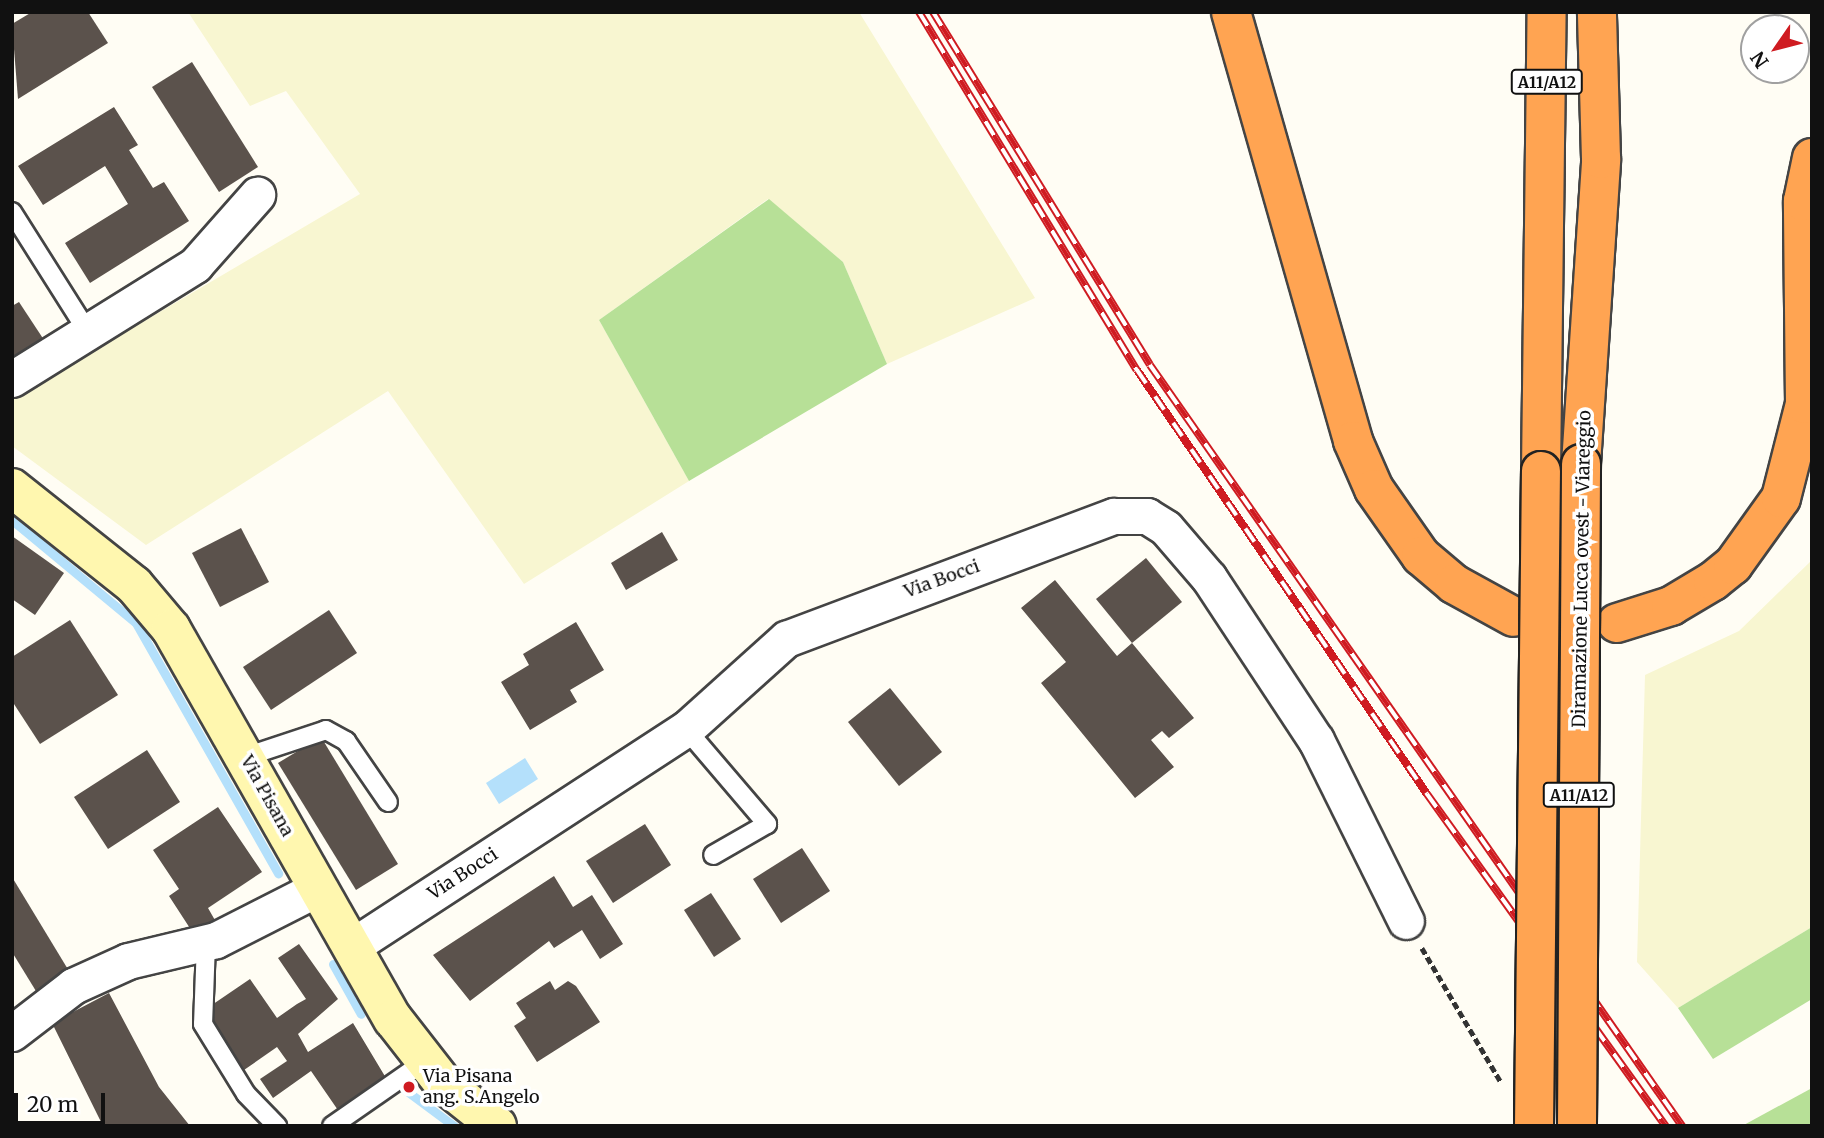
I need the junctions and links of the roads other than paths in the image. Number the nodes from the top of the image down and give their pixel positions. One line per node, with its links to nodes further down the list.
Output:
1 (1230, 12): 12 (highway)
2 (1533, 12): 5 (highway)
3 (1547, 12): 5 (highway, A11/A12)
4 (1597, 12): 28 (highway, Diramazione Lucca ovest - Viareggio / A11/A12, bridge)
5 (1548, 152): 27 (highway, A11/A12, bridge)
6 (1812, 158): 13 (highway)
7 (257, 195): 9 (street)
8 (12, 212): 9 (lane)
9 (89, 334): 10 (street)
10 (12, 379)
11 (12, 488): 15 (main road, Via Pisana)
12 (1514, 617)
13 (1617, 623)
14 (686, 729): 17 (lane); 19 (street, Via Bocci); 21 (street, Via Bocci)
15 (245, 757): 16 (lane); 18 (main road, Via Pisana)
16 (388, 802)
17 (713, 855)
18 (318, 888): 20 (street); 21 (main road, Via Pisana)
19 (1406, 921)
20 (206, 943): 22 (street); 24 (lane)
21 (351, 947): 23 (main road, Via Pisana)
22 (12, 1032)
23 (424, 1062): 25 (lane); 26 (main road, Via Pisana)
24 (277, 1126)
25 (332, 1126)
26 (497, 1126)
27 (1534, 1126)
28 (1577, 1126)

